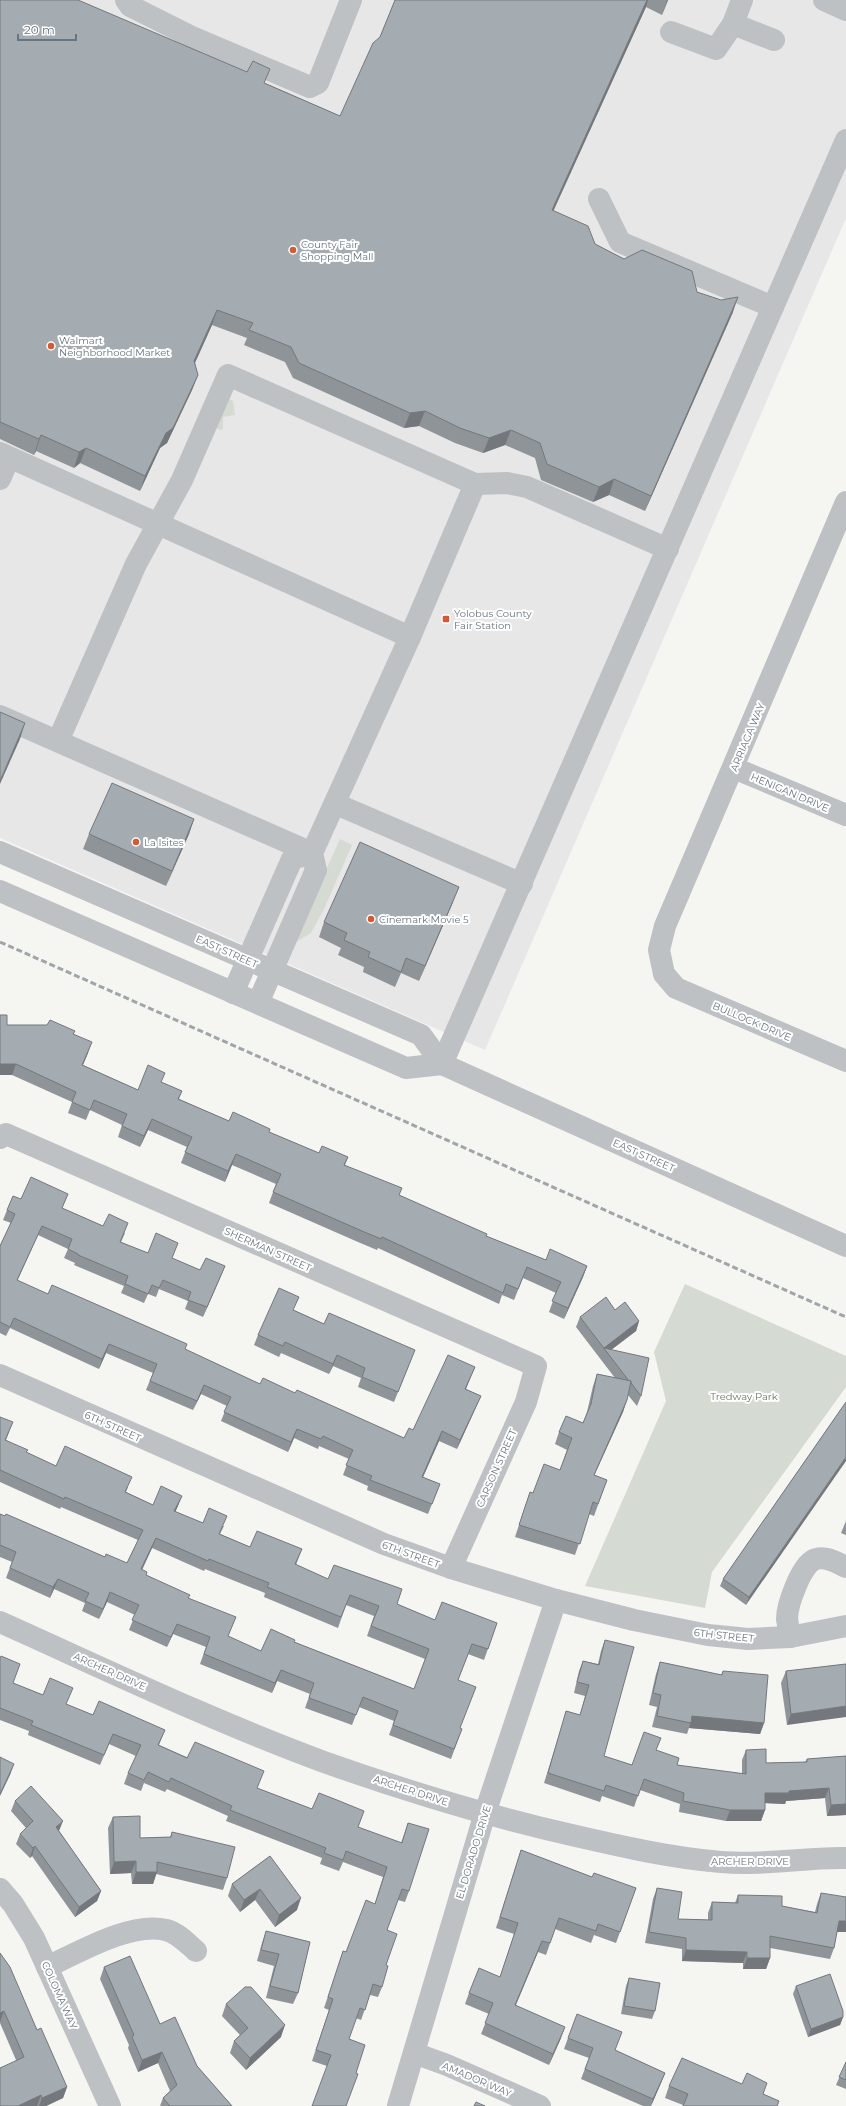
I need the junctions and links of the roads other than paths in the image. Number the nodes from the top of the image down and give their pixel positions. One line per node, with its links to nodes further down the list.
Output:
1 (351, 0): 4 (street)
2 (742, 0): 6 (street)
3 (824, 0): 5 (street)
4 (128, 3)
5 (846, 10)
6 (733, 24): 7 (street); 8 (street)
7 (671, 32)
8 (774, 40)
9 (846, 140): 11 (street)
10 (599, 200): 11 (street)
11 (773, 307): 17 (street)
12 (5, 455): 13 (street); 16 (street)
13 (0, 479)
14 (475, 484): 16 (street); 17 (street); 18 (street)
15 (846, 502): 21 (street, ARRIAGA WAY)
16 (157, 524): 18 (street); 20 (street)
17 (668, 549): 26 (street)
18 (410, 637): 22 (street)
19 (0, 716): 20 (street)
20 (58, 741): 25 (street)
21 (734, 768): 23 (street, HENIGAN DRIVE); 30 (street, ARRIAGA WAY)
22 (336, 804): 25 (street); 26 (street)
23 (846, 815)
24 (0, 852): 28 (street, EAST STREET)
25 (312, 853): 28 (street); 29 (street)
26 (522, 884): 34 (street)
27 (0, 891): 31 (street)
28 (248, 960): 29 (street, EAST STREET); 31 (street)
29 (272, 970): 32 (street); 34 (street, EAST STREET)
30 (664, 974): 33 (street, BULLOCK DRIVE)
31 (233, 993): 32 (street)
32 (258, 1003): 34 (street)
33 (846, 1061)
34 (442, 1064): 36 (street, EAST STREET)
35 (0, 1138): 37 (street, SHERMAN STREET)
36 (846, 1246)
37 (536, 1366): 40 (street, CARSON STREET)
38 (0, 1375): 40 (street, 6TH STREET)
39 (846, 1567): 44 (street)
40 (451, 1568): 41 (street, 6TH STREET)
41 (556, 1600): 44 (street, 6TH STREET); 45 (street, EL DORADO DRIVE)
42 (0, 1622): 45 (street, ARCHER DRIVE)
43 (846, 1626): 44 (street, 6TH STREET)
44 (790, 1637)
45 (485, 1813): 46 (street, ARCHER DRIVE); 50 (street, EL DORADO DRIVE)
46 (846, 1858)
47 (0, 1889): 49 (street, COLOMA WAY)
48 (196, 1951): 49 (street)
49 (47, 1966): 51 (street, COLOMA WAY)
50 (414, 2053): 52 (street, EL DORADO DRIVE); 53 (street, AMADOR WAY)
51 (110, 2106)
52 (398, 2106)
53 (540, 2106)

